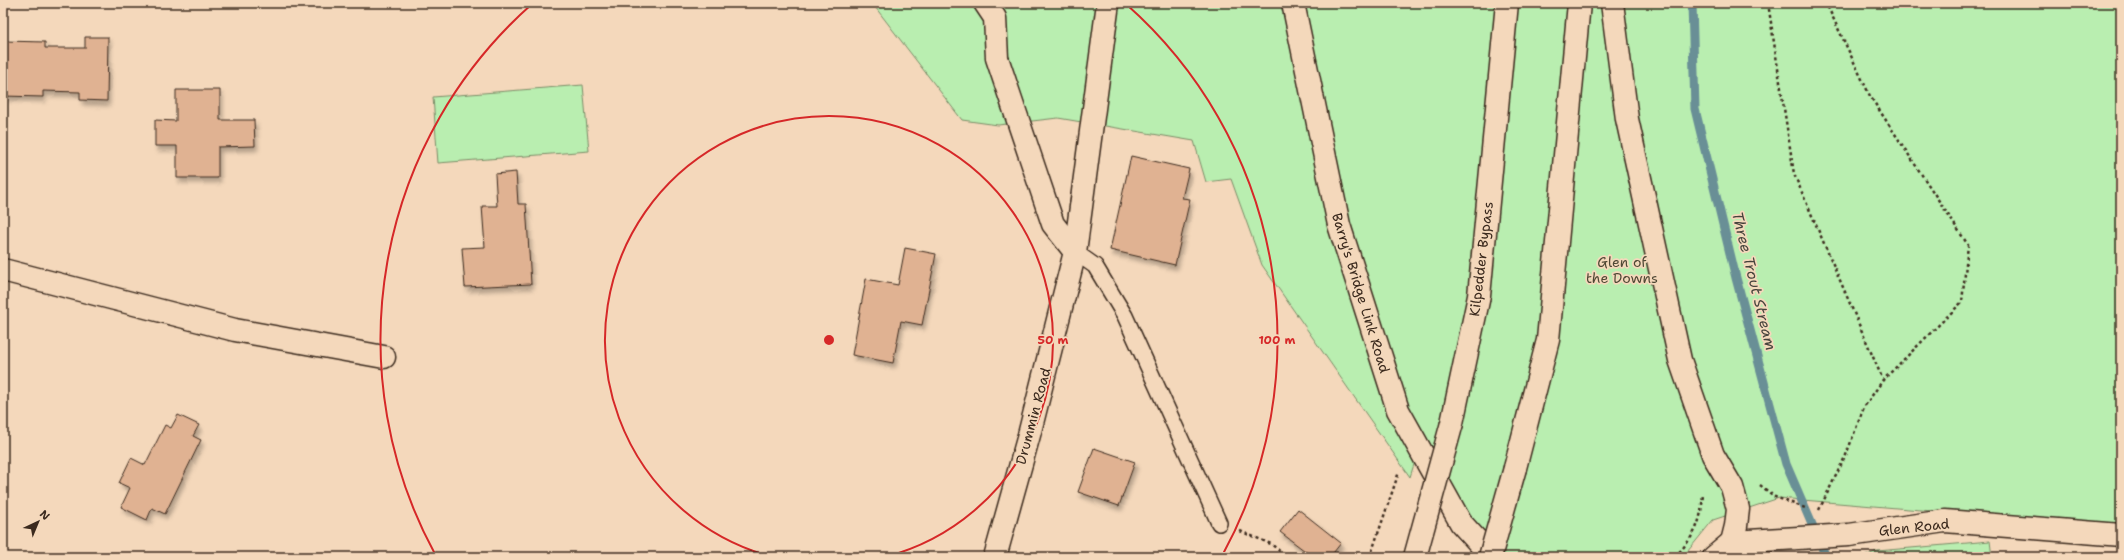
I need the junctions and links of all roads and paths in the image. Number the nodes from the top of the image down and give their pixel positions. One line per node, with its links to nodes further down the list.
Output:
1 (985, 3): 9 (main road)
2 (1108, 3): 9 (main road, Drummin Road)
3 (1293, 3): 24 (main road, Barry's Bridge Link Road)
4 (1507, 3): 23 (main road, Kilpedder Bypass, bridge)
5 (1579, 3): 24 (main road, bridge)
6 (1612, 3): 19 (main road)
7 (1768, 3): 12 (path)
8 (1826, 3): 12 (path)
9 (1075, 252): 17 (lane); 20 (main road, Drummin Road)
10 (3, 270): 11 (main road)
11 (384, 357)
12 (1883, 380): 16 (path)
13 (1399, 472): 22 (path)
14 (1792, 504): 15 (path)
15 (1811, 510)
16 (1818, 512)
17 (1219, 523): 21 (path)
18 (2121, 535): 19 (main road, Glen Road)
19 (1732, 542): 25 (main road)
20 (994, 557)
21 (1287, 557)
22 (1370, 557)
23 (1415, 557)
24 (1491, 557)
25 (1714, 557)

